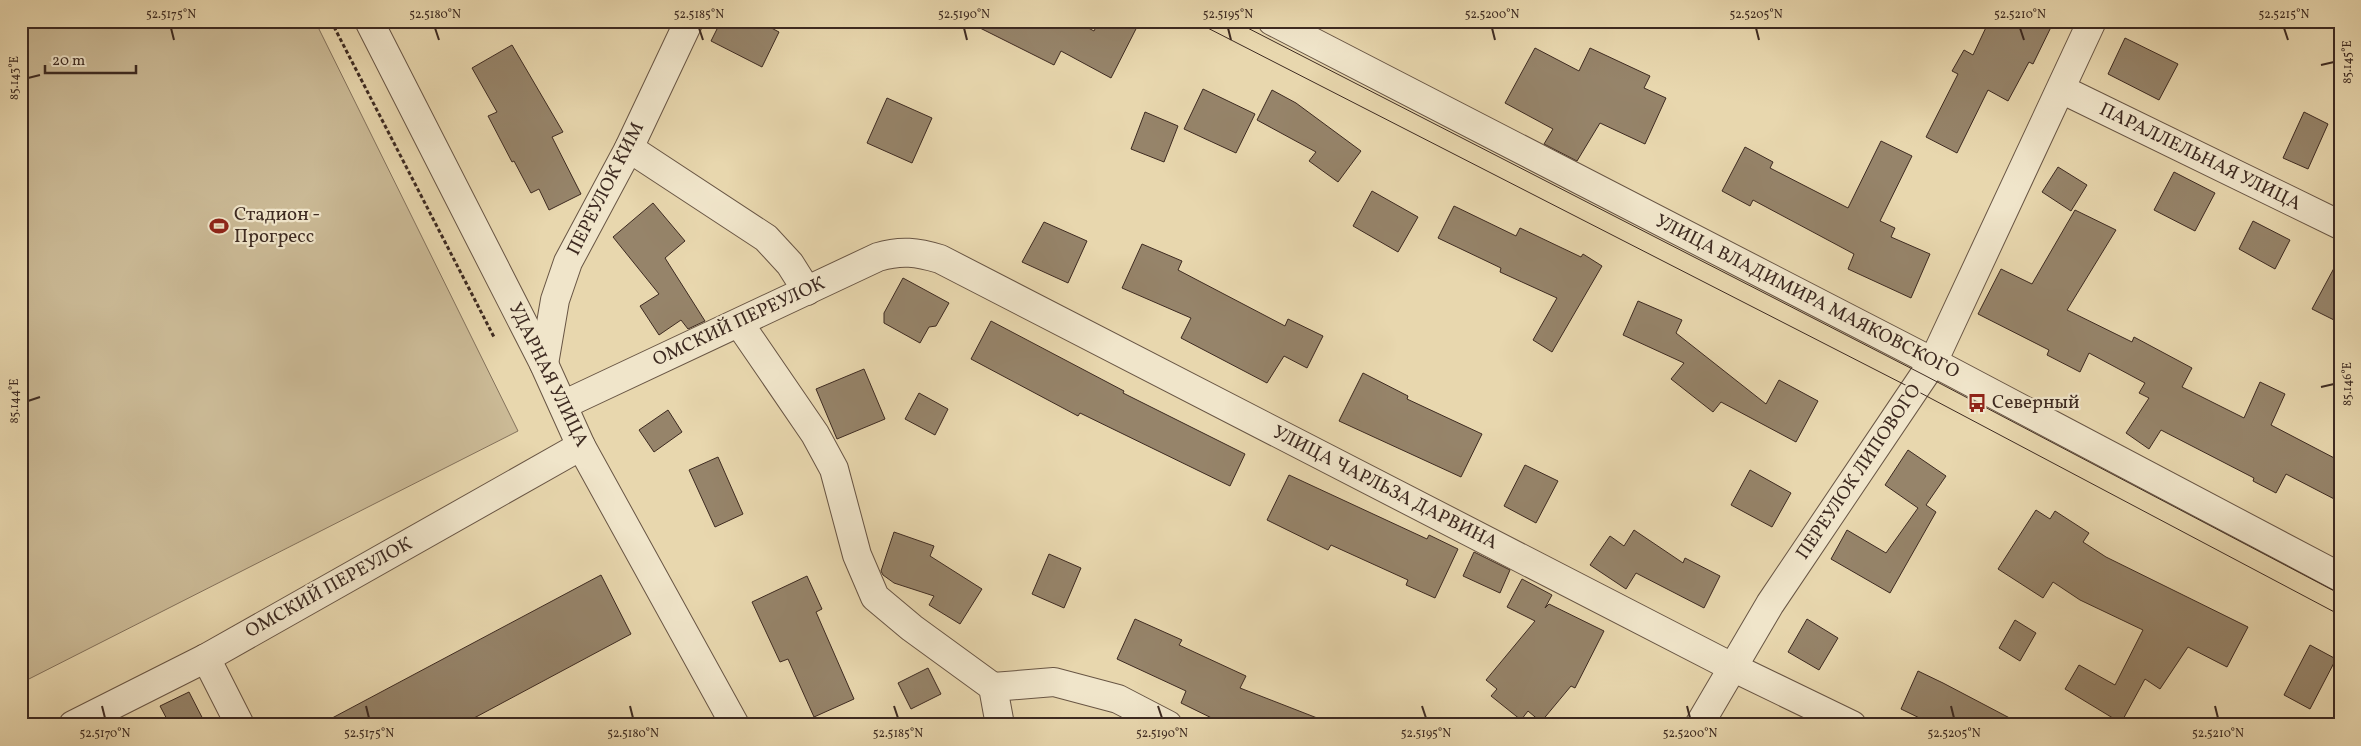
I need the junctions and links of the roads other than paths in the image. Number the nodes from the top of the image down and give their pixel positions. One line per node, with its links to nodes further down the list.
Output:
1 (369, 21): 12 (street, УДАРНАЯ УЛИЦА)
2 (689, 21): 6 (street, ПЕРЕУЛОК КИМ)
3 (1272, 21): 11 (street, УЛИЦА ВЛАДИМИРА МАЯКОВСКОГО)
4 (2092, 21): 5 (street, ПЕРЕУЛОК ЛИПОВОГО)
5 (2060, 89): 7 (street, ПАРАЛЛЕЛЬНАЯ УЛИЦА); 11 (street, ПЕРЕУЛОК ЛИПОВОГО)
6 (629, 148): 9 (street); 12 (street, ПЕРЕУЛОК КИМ)
7 (2340, 224)
8 (917, 252): 9 (street, ОМСКИЙ ПЕРЕУЛОК); 17 (street, УЛИЦА ЧАРЛЬЗА ДАРВИНА)
9 (807, 291): 10 (street, ОМСКИЙ ПЕРЕУЛОК)
10 (739, 323): 13 (street, ОМСКИЙ ПЕРЕУЛОК); 18 (street)
11 (1933, 362): 15 (street, УЛИЦА ВЛАДИМИРА МАЯКОВСКОГО); 17 (street, ПЕРЕУЛОК ЛИПОВОГО)
12 (544, 364): 13 (street, УДАРНАЯ УЛИЦА)
13 (563, 405): 14 (street, УДАРНАЯ УЛИЦА)
14 (582, 446): 16 (street, ОМСКИЙ ПЕРЕУЛОК); 21 (street, УДАРНАЯ УЛИЦА)
15 (2340, 577)
16 (206, 658): 19 (street, ОМСКИЙ ПЕРЕУЛОК); 20 (street)
17 (1732, 667): 24 (street, ПЕРЕУЛОК ЛИПОВОГО); 25 (street, УЛИЦА ЧАРЛЬЗА ДАРВИНА)
18 (993, 687): 22 (street); 23 (street)
19 (73, 725)
20 (240, 725)
21 (735, 725)
22 (1000, 725)
23 (1168, 725)
24 (1699, 725)
25 (1852, 725)

